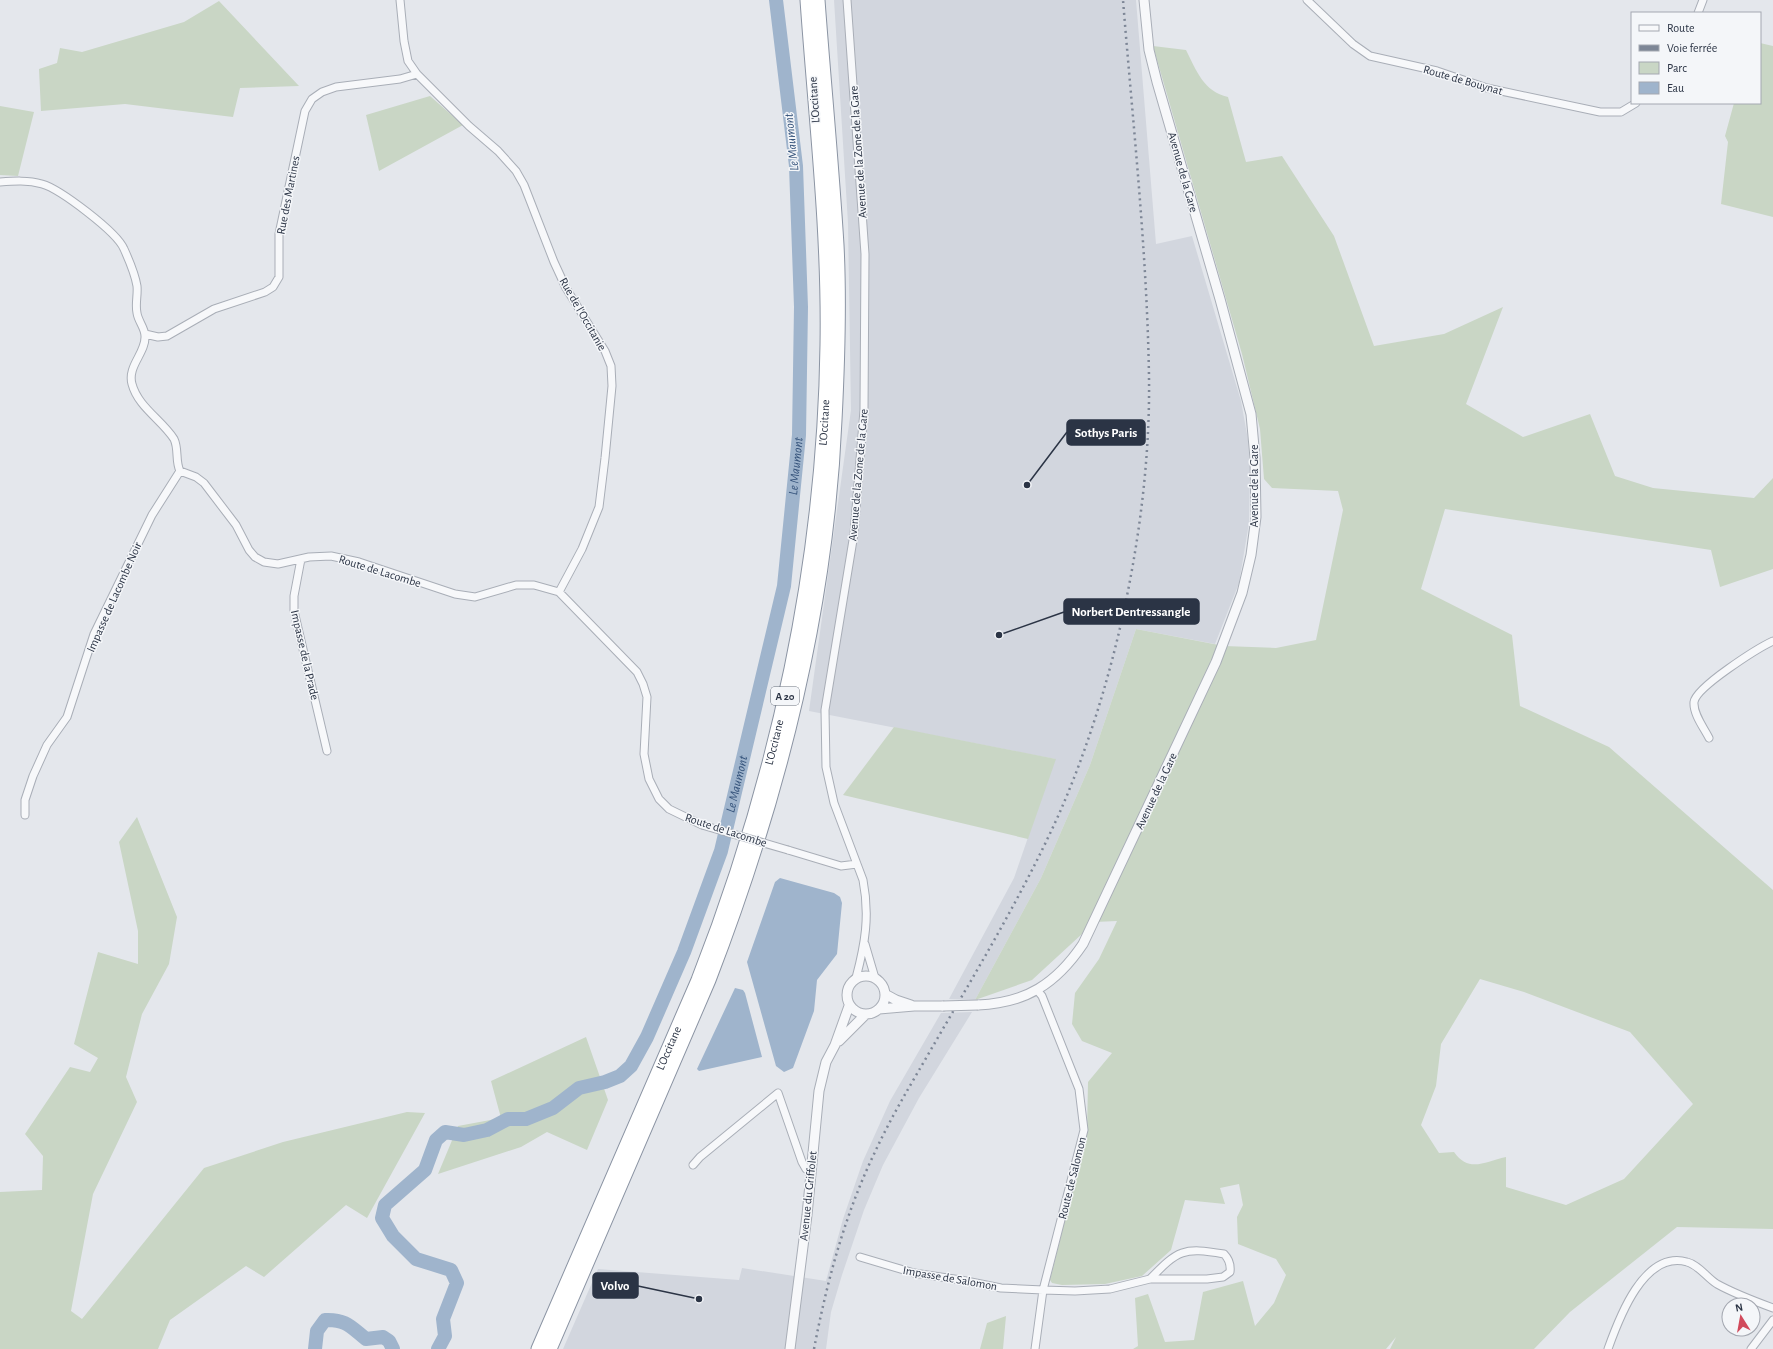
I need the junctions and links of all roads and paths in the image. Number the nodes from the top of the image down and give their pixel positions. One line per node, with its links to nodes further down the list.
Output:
1 (400, 0): 9 (street, Rue de l'Occitanie)
2 (807, 0): 38 (highway, L'Occitane / A 20)
3 (818, 0): 39 (highway, L'Occitane / A 20)
4 (847, 0): 20 (street, Avenue de la Zone de la Gare)
5 (1144, 0): 24 (street, Avenue de la Gare)
6 (1307, 0): 10 (street, Route de Bouynat)
7 (1703, 0): 8 (street)
8 (1698, 12)
9 (417, 74): 12 (street, Rue des Martines); 15 (street, Rue de l'Occitanie)
10 (1634, 104)
11 (0, 182): 12 (street)
12 (146, 334): 13 (street)
13 (180, 472): 14 (street, Route de Lacombe); 19 (street, Impasse de Lacombe Noir)
14 (301, 559): 15 (street, Route de Lacombe); 18 (street, Impasse de la Prade)
15 (559, 592): 20 (street, Route de Lacombe, bridge)
16 (1773, 641): 17 (street)
17 (1709, 738)
18 (327, 751)
19 (25, 815)
20 (857, 864): 21 (street, Avenue de la Zone de la Gare)
21 (865, 942): 22 (street, Avenue de la Zone de la Gare); 23 (street, Avenue de la Zone de la Gare)
22 (856, 978): 23 (street); 26 (street)
23 (875, 978): 25 (street)
24 (1036, 990): 27 (street, Avenue de la Gare, bridge); 35 (street, Route de Salomon)
25 (885, 994): 27 (street); 28 (street)
26 (849, 1006): 29 (street); 30 (street)
27 (914, 1006): 28 (street)
28 (879, 1009): 29 (street)
29 (865, 1015): 30 (street)
30 (835, 1045): 32 (street, Avenue du Griffolet)
31 (693, 1166): 32 (street)
32 (810, 1171): 40 (street, Avenue du Griffolet)
33 (860, 1257): 35 (street, Impasse de Salomon)
34 (1150, 1279): 34 (street, Impasse de Salomon); 35 (street, Impasse de Salomon)
35 (1043, 1290): 41 (street, Route de Salomon)
36 (1773, 1308): 42 (street)
37 (1773, 1320): 43 (street)
38 (538, 1349)
39 (550, 1349)
40 (790, 1349)
41 (1035, 1349)
42 (1608, 1349)
43 (1751, 1349)

